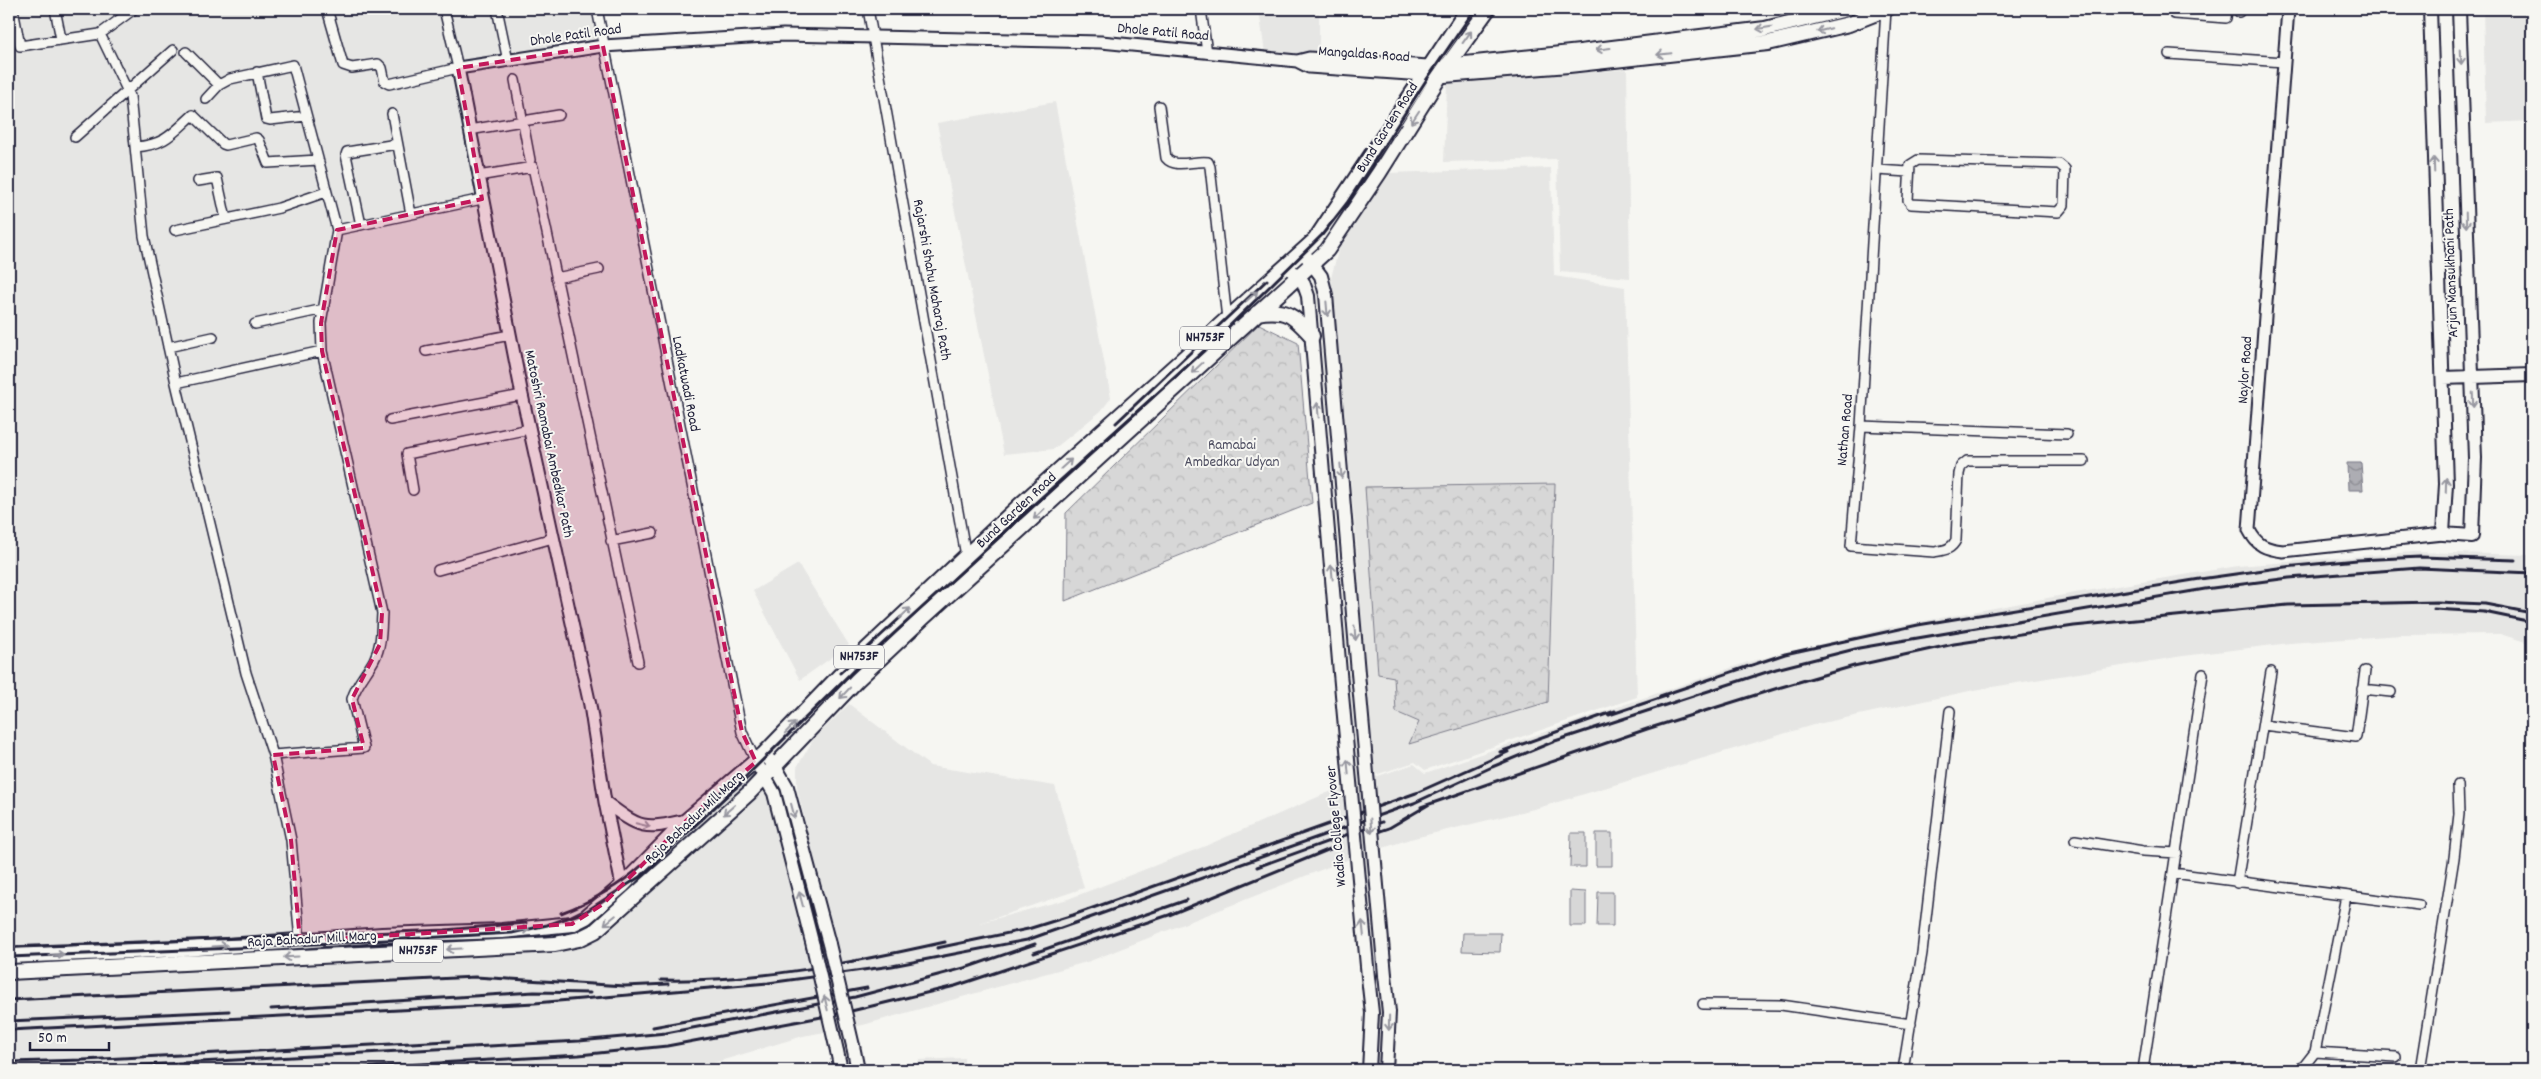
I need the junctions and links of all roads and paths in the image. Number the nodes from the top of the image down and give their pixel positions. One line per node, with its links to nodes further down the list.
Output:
1 (13, 9): 21 (street)
2 (55, 9): 21 (street)
3 (134, 9): 19 (street)
4 (327, 9): 30 (street)
5 (444, 9): 30 (street, Matoshri Ramabai Ambedkar Path)
6 (497, 9): 28 (street)
7 (597, 9): 22 (street, Ladkatwadi Road)
8 (868, 9): 20 (street, Rajarshi Shahu Maharaj Path)
9 (1201, 9): 25 (street)
10 (1468, 9): 31 (main road, Bund Garden Road / NH753F)
11 (1488, 9): 32 (main road, Bund Garden Road / NH753F, one-way to 11)
12 (1846, 9): 32 (main road, Mangaldas Road, one-way to 32)
13 (1886, 9): 32 (main road, Mangaldas Road, one-way to 32); 49 (street, Nathan Road)
14 (2174, 9): 15 (street)
15 (2227, 9)
16 (2288, 9): 29 (street, Naylor Road)
17 (2430, 9): 79 (main road, Arjun Mansukhani Path, one-way to 17)
18 (2459, 9): 78 (main road, Arjun Mansukhani Path, one-way to 78)
19 (100, 34): 21 (street); 36 (street)
20 (874, 38): 22 (street, Dhole Patil Road); 25 (street, Dhole Patil Road); 92 (street, Rajarshi Shahu Maharaj Path)
21 (61, 39)
22 (603, 46): 28 (street, Dhole Patil Road); 103 (street, Ladkatwadi Road)
23 (173, 50): 36 (street)
24 (186, 52): 35 (street)
25 (1207, 53): 27 (street, Dhole Patil Road)
26 (2169, 54): 29 (street)
27 (1297, 60): 31 (street, Mangaldas Road)
28 (508, 61): 30 (street, Dhole Patil Road)
29 (2284, 62): 89 (street, Naylor Road)
30 (458, 68): 43 (street, Matoshri Ramabai Ambedkar Path)
31 (1425, 71): 32 (main road, Mangaldas Road); 60 (main road, Bund Garden Road / NH753F)
32 (1443, 71): 61 (main road, Bund Garden Road / NH753F, one-way to 61)
33 (257, 72): 35 (street); 41 (street); 41 (street)
34 (515, 80): 42 (street)
35 (219, 85): 37 (street)
36 (128, 88): 44 (street); 46 (street)
37 (206, 99)
38 (1158, 106): 68 (street)
39 (392, 114): 45 (street)
40 (559, 115): 42 (street)
41 (306, 116): 47 (street)
42 (523, 121): 43 (street); 48 (street)
43 (469, 130): 51 (street, Matoshri Ramabai Ambedkar Path)
44 (75, 137)
45 (397, 144): 55 (street); 57 (street)
46 (135, 147): 47 (street); 74 (street)
47 (318, 160): 53 (street)
48 (530, 160)
49 (1877, 170): 50 (street); 83 (street, Nathan Road)
50 (1908, 172): 50 (street)
51 (478, 176): 54 (street, Matoshri Ramabai Ambedkar Path); 65 (street)
52 (198, 181): 56 (street)
53 (326, 192): 56 (street); 59 (street)
54 (482, 198): 55 (street); 71 (street, Matoshri Ramabai Ambedkar Path)
55 (411, 214): 57 (street)
56 (226, 219): 58 (street)
57 (361, 225): 59 (street)
58 (175, 230)
59 (337, 230): 66 (street)
60 (1303, 252): 61 (main road); 62 (main road, Bund Garden Road / NH753F)
61 (1313, 263): 64 (main road, Bund Garden Road / NH753F); 126 (main road, one-way to 126, bridge)
62 (1286, 266): 64 (main road); 68 (main road, Bund Garden Road / NH753F, one-way to 62)
63 (599, 269): 65 (street)
64 (1298, 277): 67 (main road, Bund Garden Road / NH753F); 72 (main road)
65 (556, 278): 91 (street)
66 (324, 309): 69 (street); 75 (street)
67 (1257, 313): 70 (main road, Bund Garden Road / NH753F); 72 (main road)
68 (1227, 318): 70 (street); 92 (main road, Bund Garden Road / NH753F, one-way to 68)
69 (255, 324)
70 (1238, 330): 104 (main road, Bund Garden Road / NH753F, one-way to 104)
71 (510, 335): 76 (street); 81 (street, Matoshri Ramabai Ambedkar Path)
72 (1312, 336): 125 (main road, Wadia College Flyover, one-way to 72, bridge)
73 (213, 337): 74 (street)
74 (168, 348): 80 (street)
75 (322, 351): 80 (street); 102 (street)
76 (426, 351)
77 (2532, 375): 78 (main road)
78 (2472, 376): 79 (main road); 89 (main road, Arjun Mansukhani Path, one-way to 89)
79 (2443, 378): 89 (main road, Arjun Mansukhani Path, one-way to 79)
80 (176, 383): 102 (street)
81 (522, 395): 82 (street); 84 (street, Matoshri Ramabai Ambedkar Path)
82 (390, 420)
83 (1861, 426): 85 (street); 86 (street, Nathan Road)
84 (529, 429): 87 (street); 90 (street, Matoshri Ramabai Ambedkar Path)
85 (2067, 434)
86 (2084, 461)
87 (413, 490)
88 (653, 533): 91 (street)
89 (2442, 534)
90 (553, 538): 93 (street); 107 (street, Matoshri Ramabai Ambedkar Path)
91 (611, 541): 94 (street)
92 (966, 556): 103 (main road, Bund Garden Road / NH753F, one-way to 92)
93 (438, 570)
94 (638, 662)
95 (2365, 671): 98 (street)
96 (2271, 672): 101 (street)
97 (2204, 674): 110 (street)
98 (2362, 689): 99 (street); 101 (street)
99 (2391, 692)
100 (1950, 711): 120 (street)
101 (2263, 724): 112 (street)
102 (273, 755): 116 (street)
103 (760, 758): 104 (main road); 105 (main road); 108 (main road, Raja Bahadur Mill Marg / NH753F)
104 (775, 766): 105 (main road, Bund Garden Road / NH753F); 124 (main road, one-way to 124, bridge)
105 (764, 776): 118 (main road, Raja Bahadur Mill Marg / NH753F, one-way to 118); 123 (main road, one-way to 105, bridge)
106 (2458, 785): 130 (street)
107 (605, 802): 108 (street, one-way to 108); 113 (street, Matoshri Ramabai Ambedkar Path)
108 (687, 820): 113 (main road, Raja Bahadur Mill Marg / NH753F)
109 (2075, 840): 110 (street)
110 (2176, 853): 111 (street)
111 (2173, 873): 112 (street); 128 (street)
112 (2237, 883): 114 (street)
113 (622, 886): 116 (main road, Raja Bahadur Mill Marg / NH753F, one-way to 113)
114 (2346, 896): 115 (street); 121 (street)
115 (2419, 905)
116 (300, 941): 117 (main road, Raja Bahadur Mill Marg / NH753F, one-way to 116)
117 (9, 956)
118 (9, 972)
119 (1703, 1004): 120 (street)
120 (1910, 1024): 127 (street)
121 (2315, 1052): 122 (street); 129 (street)
122 (2396, 1057)
123 (841, 1070)
124 (858, 1070)
125 (1369, 1070)
126 (1386, 1070)
127 (1903, 1070)
128 (2144, 1070)
129 (2294, 1070)
130 (2420, 1070)

